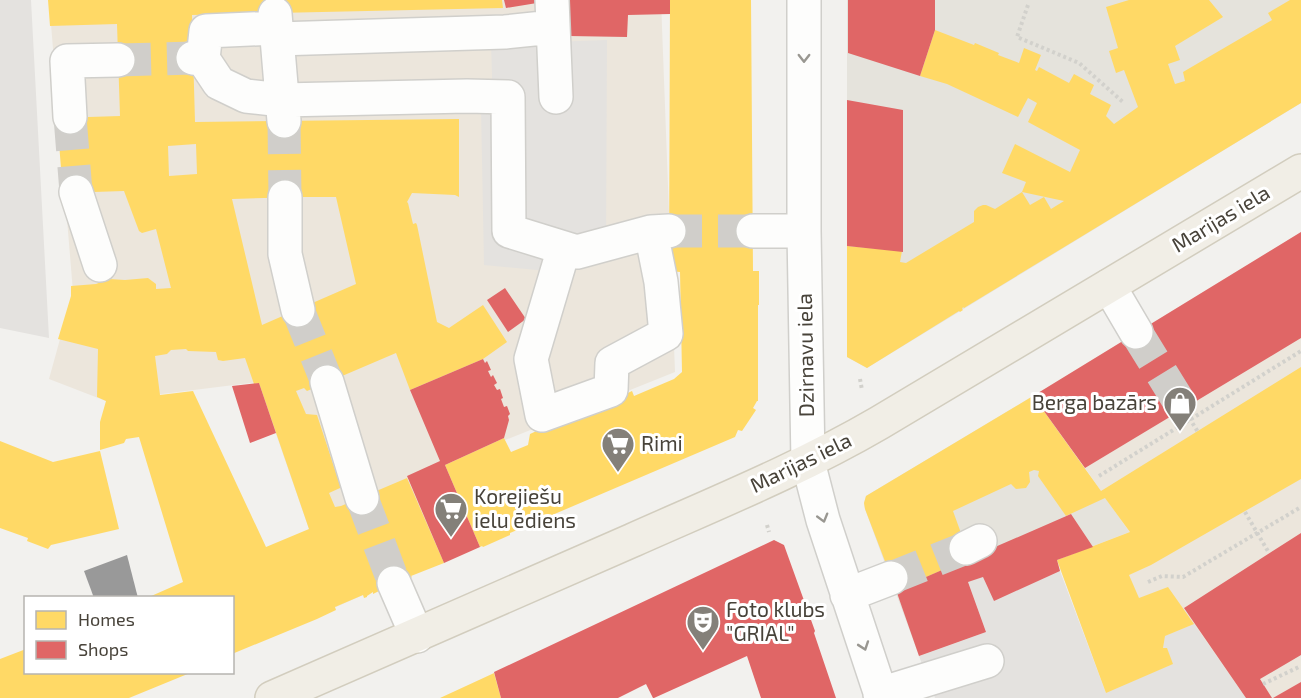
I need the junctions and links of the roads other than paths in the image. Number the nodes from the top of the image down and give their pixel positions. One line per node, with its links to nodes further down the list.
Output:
1 (804, 0): 12 (street, Dzirnavu iela, one-way to 12)
2 (552, 13): 3 (street); 5 (street)
3 (276, 27): 6 (street); 6 (street)
4 (118, 60): 7 (street)
5 (556, 97)
6 (283, 110): 13 (street)
7 (70, 117)
8 (1301, 171): 15 (main road, Marijas iela)
9 (76, 192): 14 (street)
10 (285, 197): 16 (street)
11 (753, 231): 12 (street)
12 (804, 231): 19 (street, Dzirnavu iela)
13 (564, 248): 13 (street)
14 (100, 265)
15 (1108, 286): 17 (street); 19 (main road, Marijas iela)
16 (298, 310)
17 (1137, 332)
18 (327, 382): 20 (street)
19 (808, 462): 23 (street, Dzirnavu iela, one-way to 23); 24 (main road, Marijas iela)
20 (362, 498)
21 (891, 578): 23 (street)
22 (394, 583): 24 (street)
23 (847, 595): 26 (street, Dzirnavu iela, one-way to 26)
24 (417, 636): 27 (main road, Marijas iela)
25 (987, 661): 26 (street)
26 (881, 696)
27 (272, 698)

